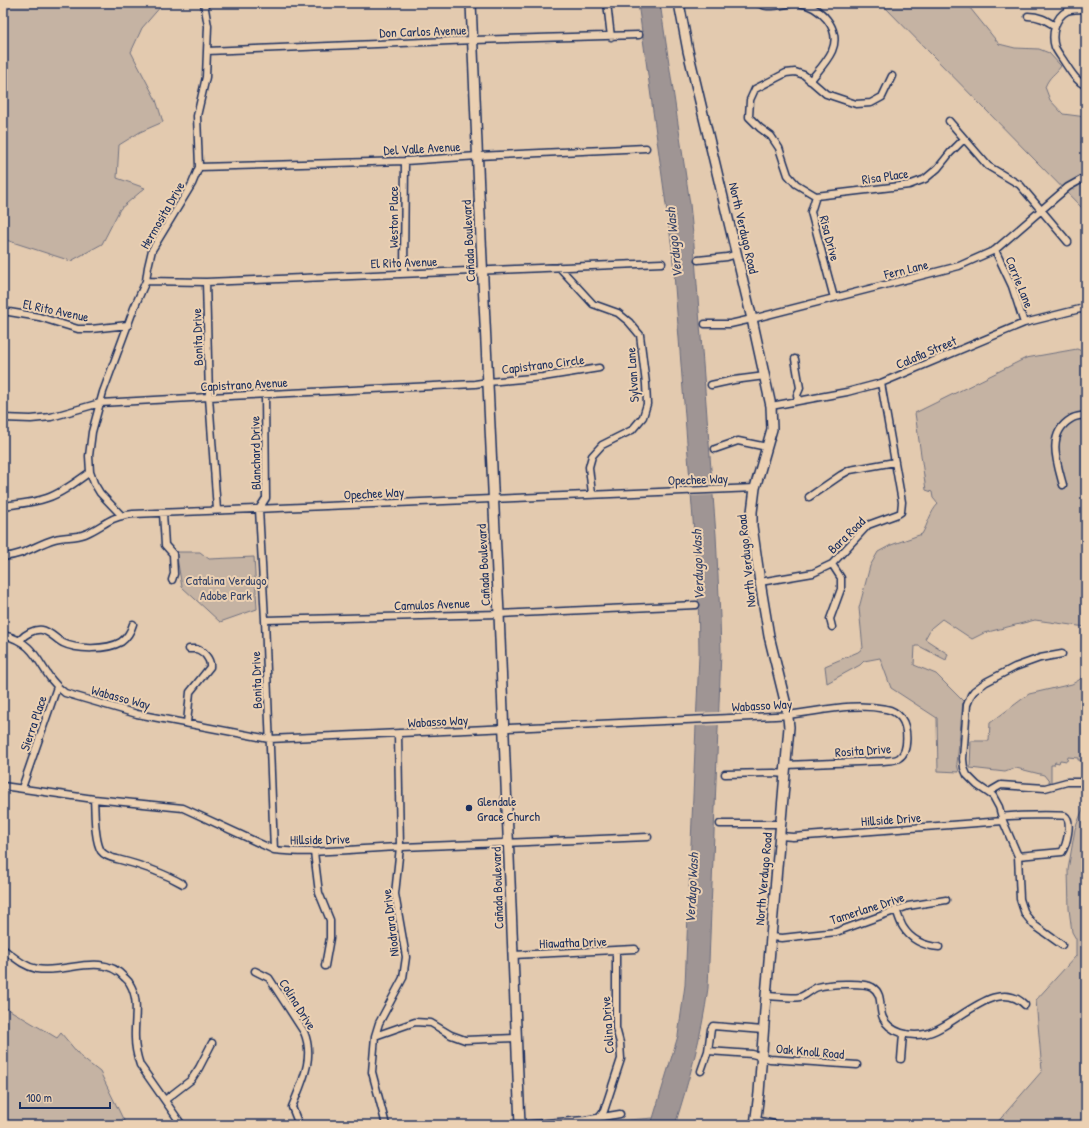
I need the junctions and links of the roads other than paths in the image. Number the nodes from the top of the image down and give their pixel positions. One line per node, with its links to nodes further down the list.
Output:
1 (204, 3): 12 (street, Hermosita Drive)
2 (471, 3): 11 (main road, Cañada Boulevard)
3 (607, 3): 10 (street)
4 (679, 3): 27 (main road, North Verdugo Road)
5 (758, 3): 14 (street)
6 (1086, 9): 8 (street)
7 (1028, 16): 8 (street)
8 (1055, 26): 15 (street)
9 (639, 35): 10 (street, Don Carlos Avenue)
10 (611, 37): 11 (street, Don Carlos Avenue)
11 (474, 40): 12 (street, Don Carlos Avenue); 19 (main road, Cañada Boulevard)
12 (207, 51): 21 (street, Hermosita Drive)
13 (892, 76): 14 (street)
14 (810, 81): 23 (street)
15 (1086, 86)
16 (949, 120): 17 (street)
17 (964, 139): 23 (street, Risa Place); 24 (street)
18 (646, 148): 19 (street, Del Valle Avenue)
19 (478, 156): 20 (street, Del Valle Avenue); 31 (main road, Cañada Boulevard)
20 (405, 161): 21 (street, Del Valle Avenue); 32 (street, Weston Place)
21 (199, 166): 33 (street, Hermosita Drive)
22 (1086, 177): 24 (street, Fern Lane)
23 (816, 196): 35 (street, Risa Drive)
24 (1041, 211): 25 (street); 26 (street, Fern Lane)
25 (1068, 242)
26 (995, 250): 35 (street, Fern Lane); 39 (street, Carrie Lane)
27 (737, 254): 28 (street); 38 (main road, North Verdugo Road)
28 (698, 260)
29 (662, 263): 30 (street, El Rito Avenue)
30 (559, 268): 31 (street, El Rito Avenue); 63 (street, Sylvan Lane)
31 (483, 270): 32 (street, El Rito Avenue); 45 (main road, Cañada Boulevard)
32 (404, 273): 34 (street, El Rito Avenue)
33 (146, 281): 34 (street, El Rito Avenue); 41 (street, Hermosita Drive)
34 (206, 282): 50 (street, Bonita Drive)
35 (834, 298): 38 (street, Fern Lane)
36 (1086, 310): 39 (street, Calafia Street)
37 (3, 311): 41 (street, El Rito Avenue)
38 (752, 319): 40 (street, Fern Lane); 44 (main road, North Verdugo Road)
39 (1024, 323): 46 (street, Calafia Street)
40 (705, 324)
41 (128, 325): 53 (street, Hermosita Drive)
42 (795, 359): 48 (street)
43 (599, 368): 45 (street, Capistrano Circle)
44 (765, 376): 47 (street); 54 (main road, North Verdugo Road)
45 (488, 382): 49 (street, Capistrano Avenue); 65 (main road, Cañada Boulevard)
46 (881, 383): 51 (street, Calafia Street); 59 (street)
47 (711, 385)
48 (800, 388): 51 (street); 52 (street)
49 (265, 394): 50 (street, Capistrano Avenue); 67 (street, Blanchard Drive)
50 (210, 397): 53 (street, Capistrano Avenue); 68 (street, Bonita Drive)
51 (807, 400): 52 (street, Calafia Street)
52 (798, 401): 54 (street, Calafia Street)
53 (100, 403): 56 (street, Capistrano Avenue); 60 (street, Hermosita Drive)
54 (771, 406): 57 (main road, North Verdugo Road)
55 (1086, 415): 61 (street)
56 (3, 418)
57 (768, 447): 58 (street); 62 (main road, North Verdugo Road)
58 (715, 449)
59 (895, 462): 64 (street); 72 (street, Bara Road)
60 (90, 472): 66 (street); 70 (street, Hermosita Drive)
61 (1063, 485)
62 (756, 488): 63 (street, Opechee Way); 74 (main road, North Verdugo Road)
63 (592, 494): 65 (street, Opechee Way)
64 (809, 497)
65 (493, 499): 67 (street, Opechee Way); 76 (main road, Cañada Boulevard)
66 (3, 506)
67 (259, 509): 68 (street, Opechee Way); 77 (street, Bonita Drive)
68 (217, 510): 69 (street, Opechee Way)
69 (163, 513): 70 (street, Opechee Way); 73 (street)
70 (122, 516): 71 (street, Opechee Way)
71 (3, 557)
72 (832, 564): 74 (street, Bara Road); 79 (street)
73 (172, 580)
74 (760, 582): 85 (main road, North Verdugo Road)
75 (696, 605): 76 (street, Camulos Avenue)
76 (499, 614): 77 (street, Camulos Avenue); 88 (main road, Cañada Boulevard)
77 (265, 620): 90 (street, Bonita Drive)
78 (133, 624): 81 (street)
79 (832, 627)
80 (3, 635): 81 (street)
81 (20, 640): 84 (street)
82 (189, 649): 87 (street)
83 (1062, 654): 96 (street)
84 (57, 687): 87 (street, Wabasso Way); 95 (street, Sierra Place)
85 (788, 715): 86 (street, Wabasso Way); 88 (street, Wabasso Way); 91 (main road, North Verdugo Road)
86 (902, 719): 91 (street, Rosita Drive)
87 (187, 723): 90 (street, Wabasso Way)
88 (503, 729): 89 (street, Wabasso Way); 103 (main road, Cañada Boulevard)
89 (398, 734): 90 (street, Wabasso Way); 104 (street, Niodrara Drive)
90 (269, 739): 105 (street, Bonita Drive)
91 (786, 769): 92 (street); 100 (main road, North Verdugo Road)
92 (725, 774)
93 (1086, 782): 96 (street)
94 (3, 786): 95 (street, Hillside Drive)
95 (22, 788): 97 (street, Hillside Drive)
96 (989, 792): 98 (street)
97 (94, 799): 105 (street, Hillside Drive); 108 (street)
98 (1003, 819): 101 (street, Hillside Drive); 107 (street); 107 (street, Hillside Drive)
99 (720, 824): 100 (street)
100 (781, 824): 101 (main road, North Verdugo Road)
101 (780, 836): 111 (main road, North Verdugo Road)
102 (648, 837): 103 (street, Hillside Drive)
103 (508, 843): 104 (street, Hillside Drive); 117 (main road, Cañada Boulevard)
104 (400, 847): 106 (street, Hillside Drive); 124 (street, Niodrara Drive)
105 (274, 850): 106 (street, Hillside Drive)
106 (314, 852): 118 (street)
107 (1018, 856): 112 (street)
108 (183, 884)
109 (946, 900): 110 (street, Tamerlane Drive)
110 (896, 909): 111 (street, Tamerlane Drive); 113 (street)
111 (771, 937): 120 (main road, North Verdugo Road)
112 (1062, 945)
113 (939, 946)
114 (3, 949): 132 (street)
115 (635, 949): 116 (street, Hiawatha Drive)
116 (616, 951): 117 (street, Hiawatha Drive); 134 (street, Colina Drive)
117 (512, 955): 125 (main road, Cañada Boulevard)
118 (325, 966)
119 (255, 971): 137 (street, Colina Drive)
120 (766, 996): 122 (main road, North Verdugo Road); 123 (street)
121 (1025, 1004): 123 (street)
122 (764, 1030): 127 (street); 128 (main road, North Verdugo Road)
123 (903, 1034): 129 (street)
124 (375, 1036): 125 (street); 138 (street, Niodrara Drive)
125 (516, 1038): 139 (main road, Cañada Boulevard)
126 (212, 1043): 132 (street)
127 (708, 1051): 128 (street, Oak Knoll Road); 131 (street)
128 (761, 1057): 130 (street, Oak Knoll Road); 135 (main road, North Verdugo Road)
129 (901, 1059)
130 (856, 1065)
131 (702, 1071)
132 (165, 1100): 136 (street)
133 (620, 1114): 134 (street)
134 (599, 1118): 139 (street)
135 (755, 1123): 140 (street)
136 (182, 1125)
137 (299, 1125)
138 (386, 1125)
139 (520, 1125)
140 (778, 1125)

